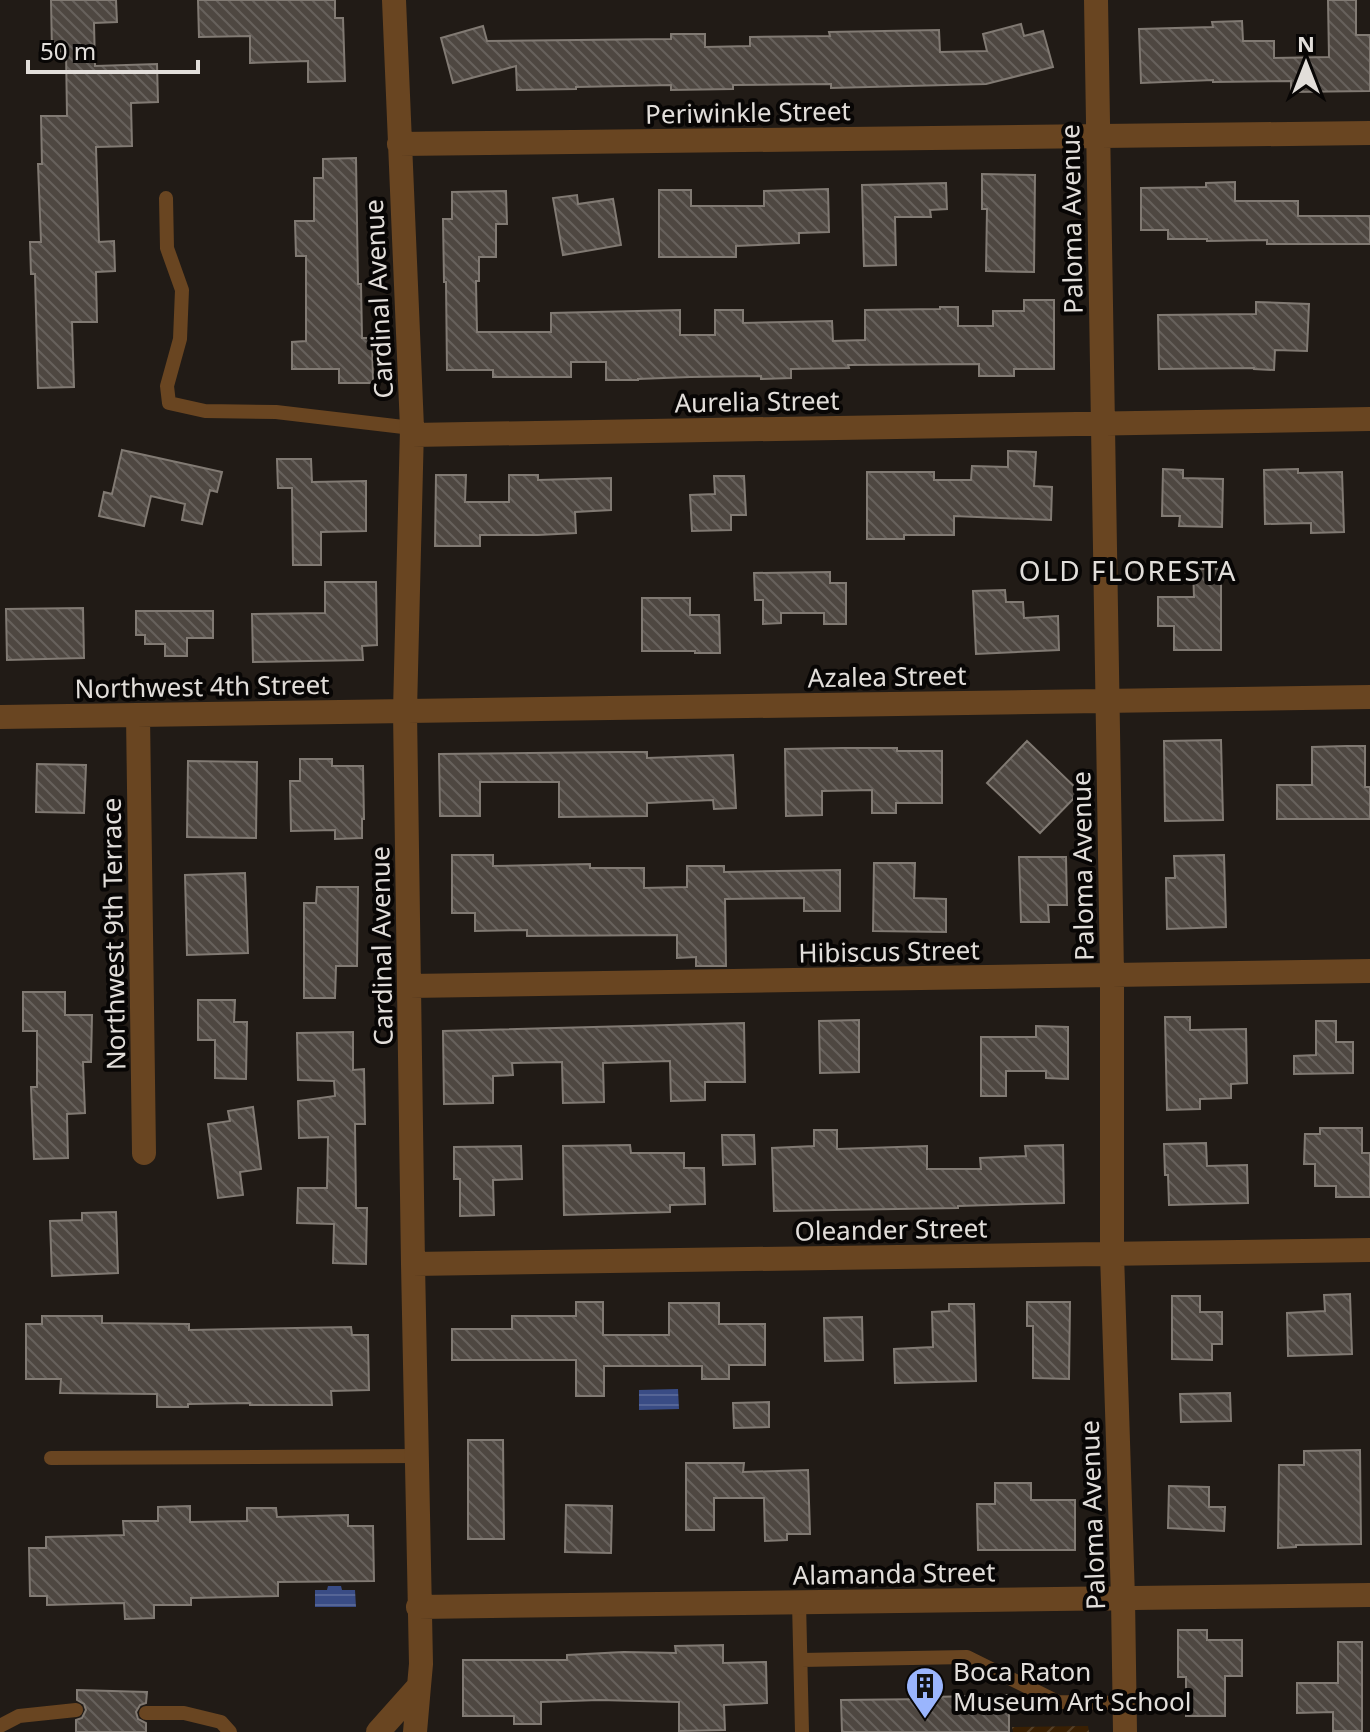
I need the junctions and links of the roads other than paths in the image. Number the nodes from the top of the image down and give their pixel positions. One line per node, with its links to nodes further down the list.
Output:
1 (394, 0): 5 (street, Cardinal Avenue)
2 (1096, 0): 4 (street, Paloma Avenue)
3 (1370, 133): 4 (street, Periwinkle Street)
4 (1098, 137): 5 (street, Periwinkle Street); 8 (street, Paloma Avenue)
5 (399, 144): 9 (street, Cardinal Avenue)
6 (166, 198): 9 (lane)
7 (1370, 419): 8 (street, Aurelia Street)
8 (1102, 423): 9 (street, Aurelia Street); 11 (street, Paloma Avenue)
9 (412, 431): 12 (street, Cardinal Avenue)
10 (1370, 697): 11 (street, Azalea Street)
11 (1107, 701): 12 (street, Azalea Street); 16 (street, Paloma Avenue)
12 (405, 711): 13 (street, Northwest 4th Street); 17 (street, Cardinal Avenue)
13 (138, 715): 14 (street, Northwest 4th Street); 18 (street, Northwest 9th Terrace)
14 (0, 717)
15 (1370, 971): 16 (street, Hibiscus Street)
16 (1112, 975): 17 (street, Hibiscus Street); 20 (street, Paloma Avenue)
17 (409, 986): 21 (street, Cardinal Avenue)
18 (144, 1153)
19 (1370, 1250): 20 (street, Oleander Street)
20 (1112, 1254): 21 (street, Oleander Street); 25 (street, Paloma Avenue)
21 (413, 1264): 22 (street, Cardinal Avenue)
22 (416, 1456): 23 (lane); 27 (street, Cardinal Avenue)
23 (51, 1458)
24 (1370, 1595): 25 (street, Alamanda Street)
25 (1123, 1598): 26 (street, Alamanda Street); 30 (street, Paloma Avenue)
26 (799, 1602): 27 (street, Alamanda Street); 28 (lane)
27 (418, 1607): 29 (street, Cardinal Avenue)
28 (801, 1660): 30 (lane); 37 (lane)
29 (419, 1686): 35 (street); 36 (street, Cardinal Avenue)
30 (1125, 1703): 38 (street, Paloma Avenue)
31 (76, 1710): 33 (lane)
32 (146, 1713): 34 (lane)
33 (0, 1726)
34 (230, 1732)
35 (378, 1732)
36 (415, 1732)
37 (802, 1732)
38 (1125, 1732)

